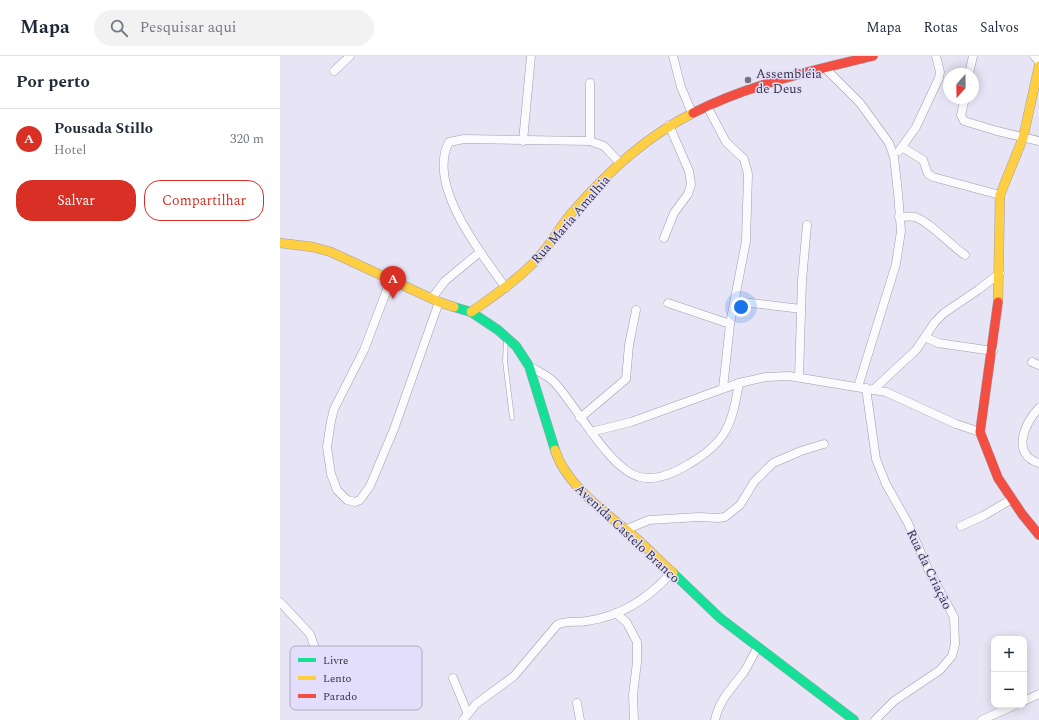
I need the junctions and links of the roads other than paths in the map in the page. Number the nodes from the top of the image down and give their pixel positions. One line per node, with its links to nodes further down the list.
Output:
1 (350, 56): 10 (street)
2 (531, 56): 17 (street)
3 (673, 56): 14 (street)
4 (873, 56): 8 (street, Rua Maria Amalhia)
5 (936, 56): 20 (street)
6 (973, 56): 9 (street)
7 (1038, 61): 16 (street)
8 (825, 68): 13 (street, Rua Maria Amalhia); 21 (street)
9 (970, 68)
10 (334, 71)
11 (590, 83): 18 (street)
12 (964, 104): 16 (street)
13 (706, 106): 14 (street, Rua Maria Amalhia); 34 (street)
14 (692, 113): 15 (street, Rua Maria Amalhia)
15 (669, 125): 22 (street, Rua Maria Amalhia); 26 (street)
16 (1023, 138): 19 (street); 23 (street)
17 (523, 141): 18 (street); 28 (street)
18 (590, 141): 22 (street)
19 (1039, 141)
20 (902, 148): 21 (street); 23 (street)
21 (894, 157): 24 (street)
22 (620, 163): 32 (street, Rua Maria Amalhia)
23 (1000, 195): 30 (street)
24 (899, 217): 29 (street); 47 (street)
25 (807, 225): 36 (street)
26 (664, 238)
27 (280, 243): 31 (street, Avenida Castelo Branco)
28 (480, 252): 32 (street); 33 (street)
29 (965, 255)
30 (1000, 273): 41 (street); 42 (street)
31 (391, 279): 33 (street, Avenida Castelo Branco); 33 (street)
32 (506, 288): 38 (street, Rua Maria Amalhia)
33 (436, 300): 38 (street, Avenida Castelo Branco)
34 (735, 301): 36 (street); 39 (street)
35 (668, 303): 39 (street)
36 (801, 309): 44 (street)
37 (636, 310): 50 (street)
38 (471, 312): 40 (street, Avenida Castelo Branco)
39 (730, 324): 46 (street)
40 (506, 337): 43 (street, Avenida Castelo Branco); 49 (lane)
41 (925, 337): 42 (street); 47 (street)
42 (993, 351): 52 (street)
43 (529, 366): 50 (street); 57 (street, Avenida Castelo Branco)
44 (800, 377): 45 (street); 47 (street)
45 (739, 383): 46 (street); 51 (street)
46 (723, 388): 51 (street)
47 (866, 388): 52 (street); 74 (street, Rua da Criação)
48 (1039, 408): 54 (street)
49 (512, 418)
50 (580, 418): 51 (street)
51 (591, 432)
52 (980, 432): 55 (street)
53 (824, 444): 57 (street)
54 (1039, 463)
55 (1012, 499): 56 (street); 58 (street)
56 (961, 526)
57 (625, 530): 59 (street, Avenida Castelo Branco)
58 (1039, 535)
59 (671, 573): 61 (street); 63 (street, Avenida Castelo Branco)
60 (280, 602): 62 (street)
61 (616, 613): 69 (street); 71 (street)
62 (314, 646)
63 (758, 647): 72 (street); 73 (street, Avenida Castelo Branco)
64 (453, 678): 69 (street)
65 (1039, 694): 66 (street)
66 (1027, 700)
67 (576, 703): 70 (street)
68 (1008, 708): 75 (street)
69 (465, 716)
70 (580, 720)
71 (634, 720)
72 (715, 720)
73 (854, 720)
74 (875, 720)
75 (982, 720)

